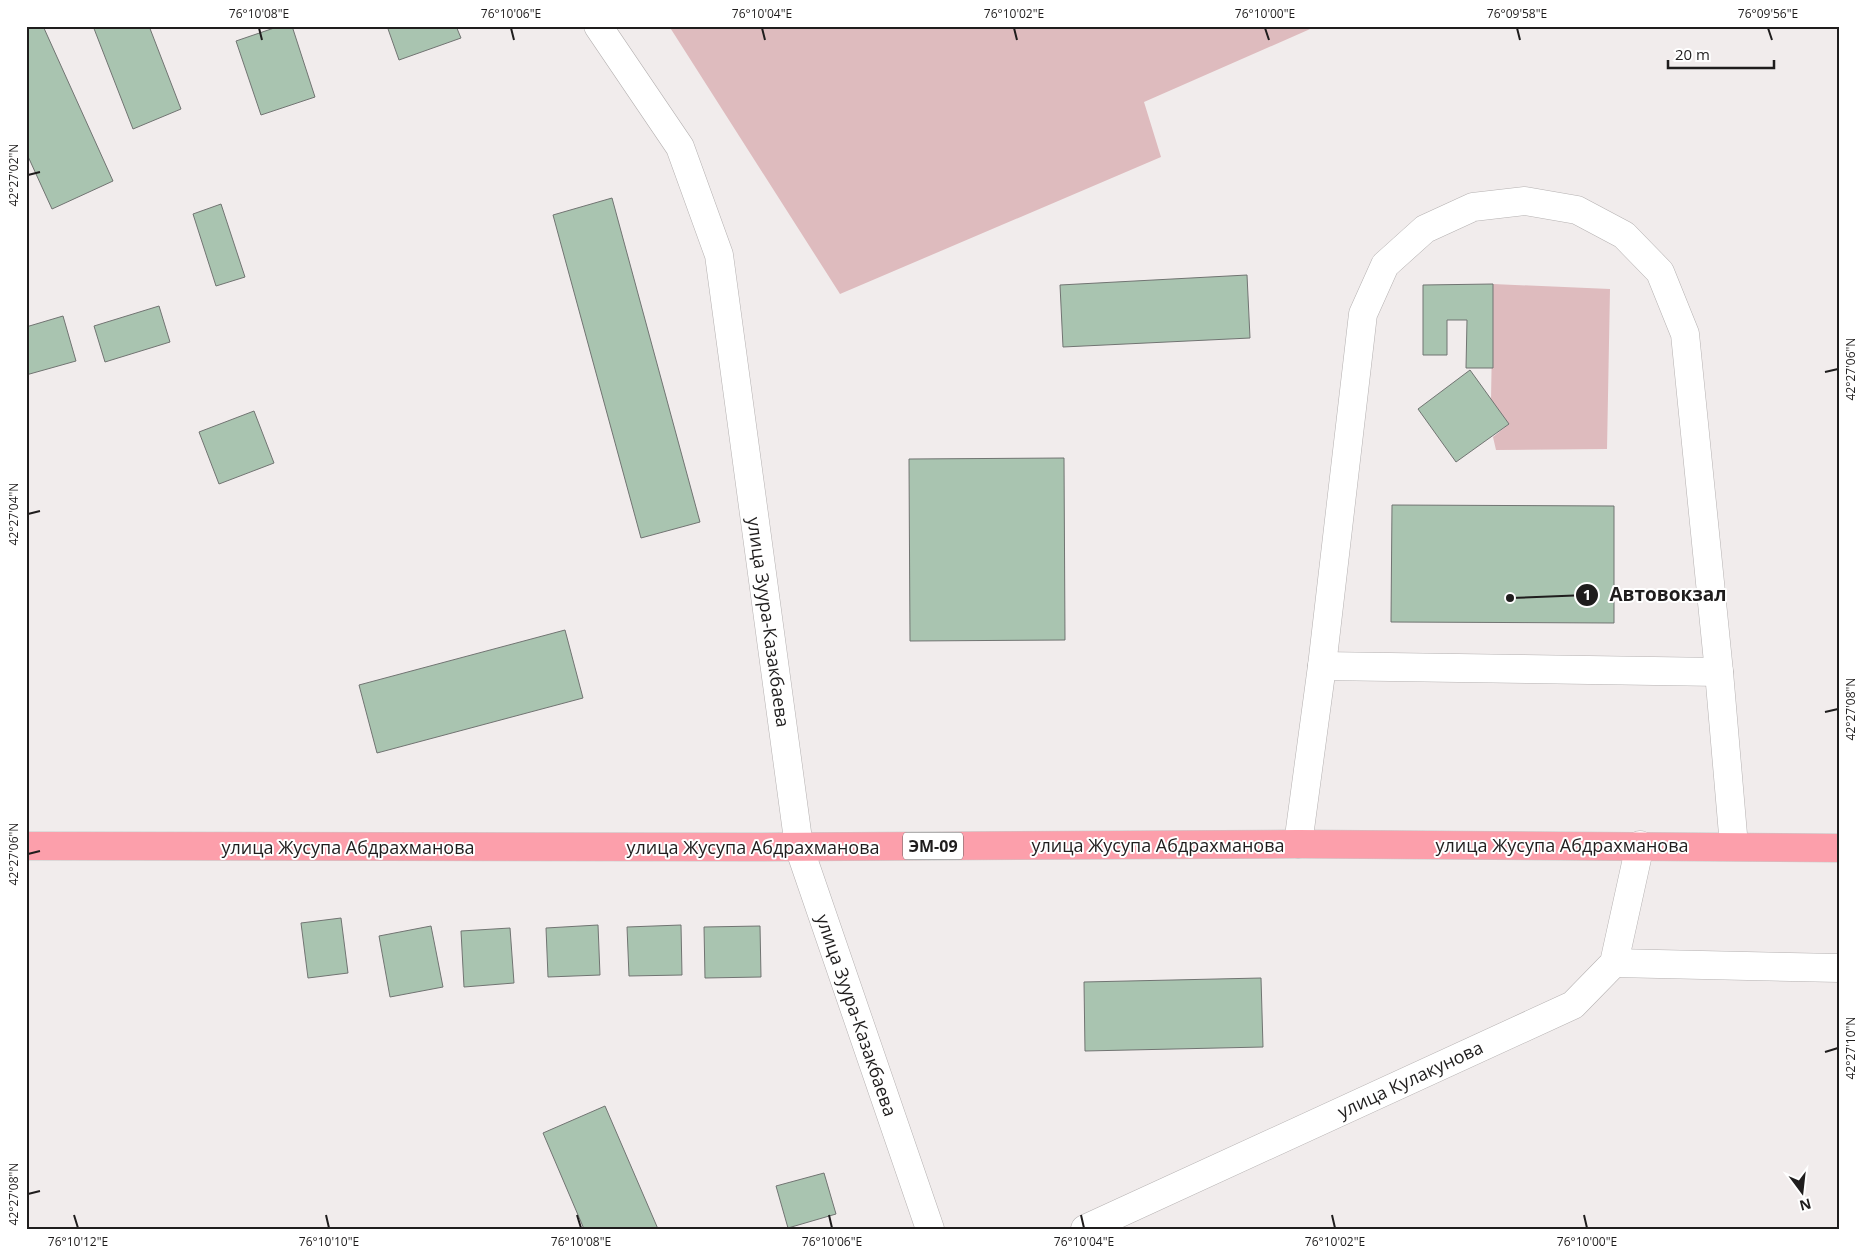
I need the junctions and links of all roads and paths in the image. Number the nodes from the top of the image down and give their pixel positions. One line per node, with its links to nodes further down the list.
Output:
1 (598, 26): 8 (street, улица Зуура-Казакбаева)
2 (1322, 666): 3 (street); 3 (street); 4 (street)
3 (1719, 672): 7 (street)
4 (1298, 844): 5 (highway, улица Жусупа Абдрахманова / ЭМ-09); 8 (highway, улица Жусупа Абдрахманова / ЭМ-09)
5 (1640, 845): 7 (highway, улица Жусупа Абдрахманова / ЭМ-09); 10 (street)
6 (26, 846): 8 (highway, улица Жусупа Абдрахманова / ЭМ-09)
7 (1734, 846): 9 (highway, улица Жусупа Абдрахманова / ЭМ-09)
8 (799, 847): 13 (street, улица Зуура-Казакбаева)
9 (1839, 848)
10 (1614, 963): 11 (street); 12 (street, улица Кулакунова)
11 (1839, 968)
12 (1136, 1218): 14 (street, улица Кулакунова)
13 (930, 1229)
14 (1085, 1229)

